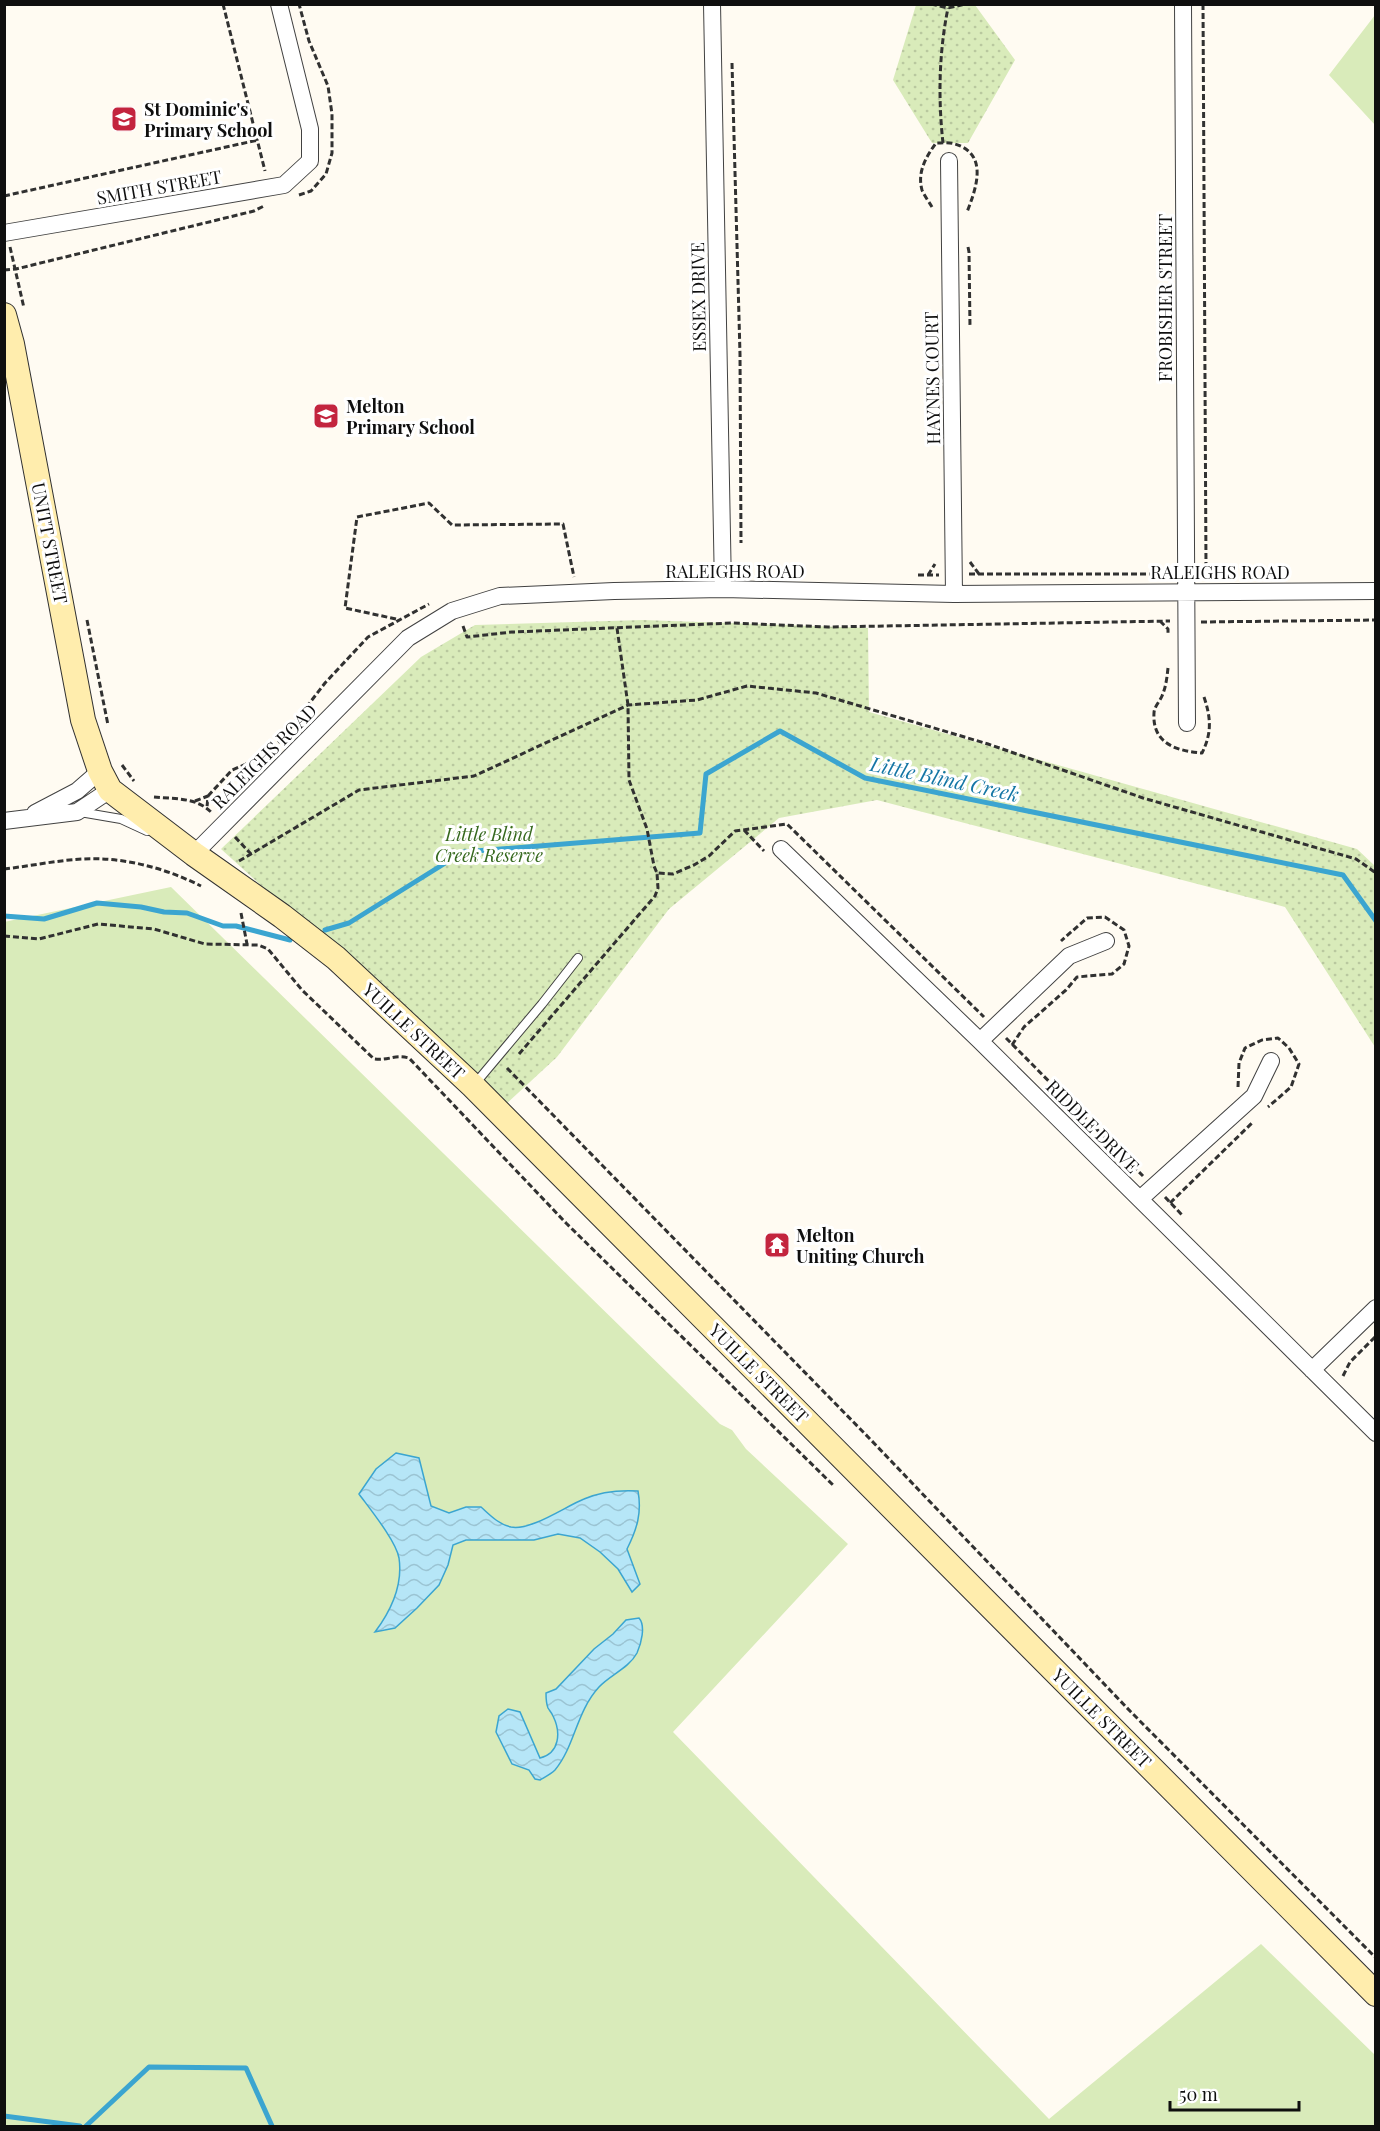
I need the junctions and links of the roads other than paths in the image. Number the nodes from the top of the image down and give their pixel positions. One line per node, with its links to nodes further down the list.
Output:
1 (279, 4): 5 (street, SMITH STREET)
2 (712, 4): 7 (street, ESSEX DRIVE)
3 (1183, 4): 8 (street, FROBISHER STREET)
4 (949, 161): 10 (street, HAYNES COURT)
5 (5, 233)
6 (15, 313): 12 (street, UNITT STREET)
7 (723, 589): 10 (street, RALEIGHS ROAD); 18 (street, RALEIGHS ROAD)
8 (1186, 591): 9 (street, RALEIGHS ROAD); 10 (street, RALEIGHS ROAD); 11 (street, FROBISHER STREET)
9 (1376, 591)
10 (954, 594)
11 (1187, 723)
12 (110, 774): 13 (street); 14 (street); 16 (street, YUILLE STREET)
13 (77, 812): 14 (street); 16 (lane)
14 (27, 817): 15 (street)
15 (4, 821)
16 (163, 830): 18 (street, YUILLE STREET)
17 (781, 849): 21 (street, RIDDLE DRIVE)
18 (201, 859): 23 (street, YUILLE STREET)
19 (1106, 941): 21 (street)
20 (578, 958): 23 (lane)
21 (980, 1041): 24 (street, RIDDLE DRIVE)
22 (1271, 1061): 24 (street)
23 (473, 1086): 28 (street, YUILLE STREET)
24 (1140, 1199): 26 (street, RIDDLE DRIVE)
25 (1376, 1308): 26 (street)
26 (1312, 1370): 27 (street, RIDDLE DRIVE)
27 (1376, 1433)
28 (1376, 1994)

